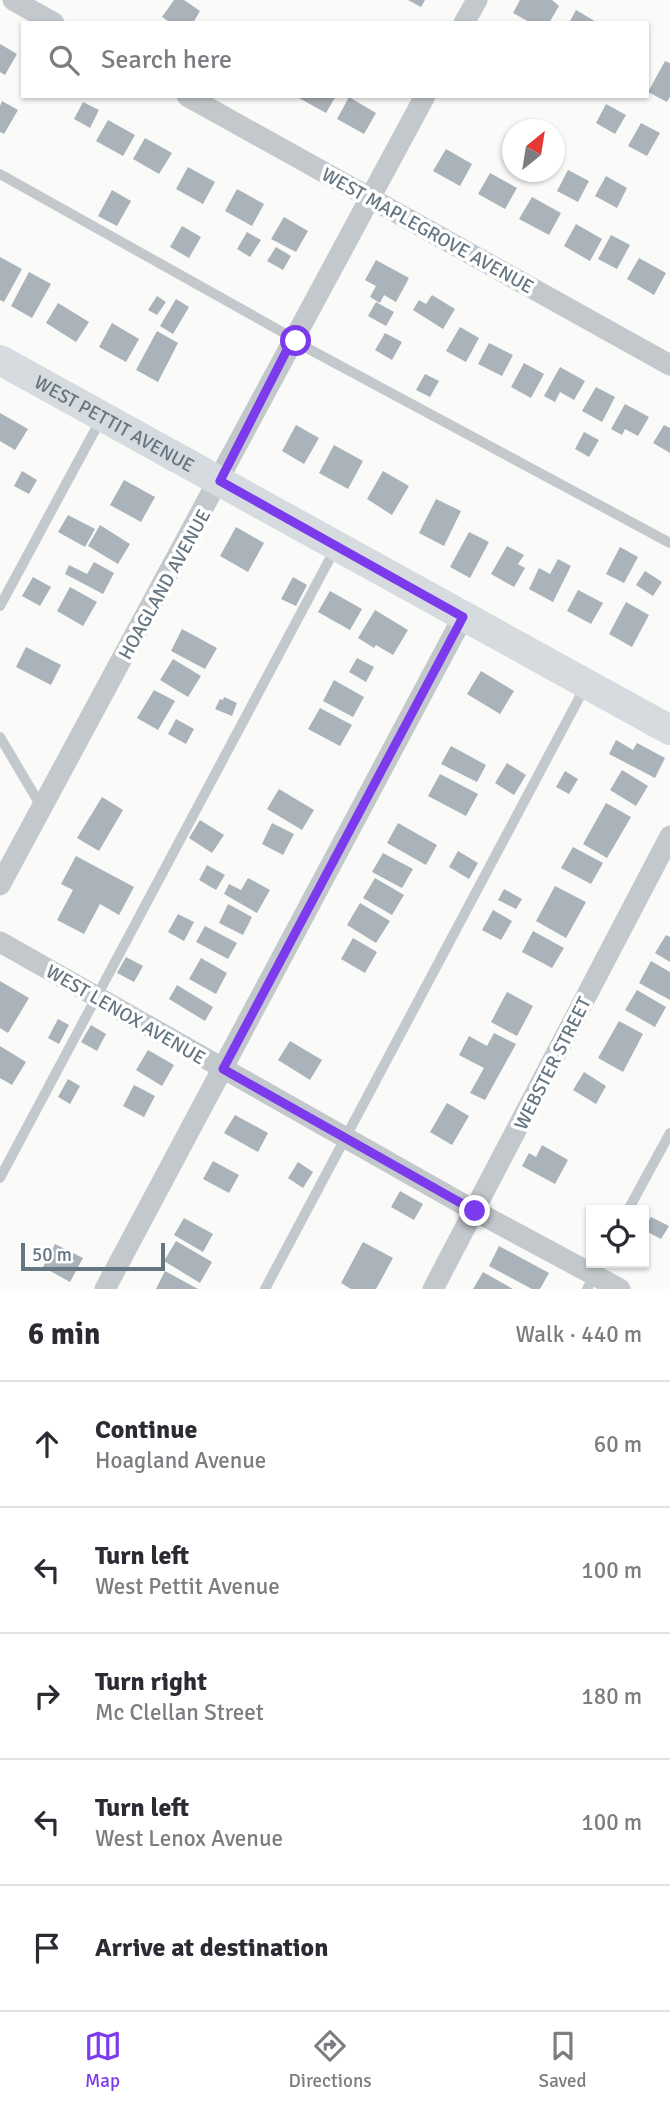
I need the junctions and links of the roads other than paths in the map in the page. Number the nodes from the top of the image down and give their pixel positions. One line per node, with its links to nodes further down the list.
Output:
1 (13, 0): 3 (street)
2 (477, 0): 4 (street)
3 (50, 21)
4 (465, 21)
5 (191, 98): 8 (street, WEST MAPLEGROVE AVENUE)
6 (424, 98): 8 (street, HOAGLAND AVENUE)
7 (0, 174): 9 (lane)
8 (370, 198): 9 (street, HOAGLAND AVENUE); 11 (street, WEST MAPLEGROVE AVENUE)
9 (293, 338): 13 (street, HOAGLAND AVENUE); 14 (lane)
10 (0, 360): 12 (street, WEST PETTIT AVENUE)
11 (670, 365)
12 (103, 416): 13 (street, WEST PETTIT AVENUE); 16 (lane)
13 (220, 481): 15 (street, WEST PETTIT AVENUE); 21 (street, HOAGLAND AVENUE)
14 (670, 544)
15 (336, 546): 17 (street, WEST PETTIT AVENUE); 25 (lane)
16 (0, 606)
17 (463, 617): 18 (street, WEST PETTIT AVENUE); 26 (street)
18 (586, 684): 19 (street, WEST PETTIT AVENUE); 28 (lane)
19 (670, 730)
20 (0, 737): 21 (lane)
21 (42, 808): 23 (street, HOAGLAND AVENUE)
22 (670, 836): 31 (street, WEBSTER STREET)
23 (0, 886)
24 (0, 942): 25 (street, WEST LENOX AVENUE)
25 (96, 996): 26 (street, WEST LENOX AVENUE); 29 (lane)
26 (223, 1069): 28 (street, WEST LENOX AVENUE); 33 (street)
27 (670, 1133): 30 (lane)
28 (345, 1138): 31 (street, WEST LENOX AVENUE); 34 (lane)
29 (0, 1178)
30 (631, 1205)
31 (475, 1211): 32 (street, WEST LENOX AVENUE); 35 (street, WEBSTER STREET)
32 (594, 1276): 36 (street, WEST LENOX AVENUE)
33 (105, 1289)
34 (265, 1289)
35 (433, 1289)
36 (620, 1289)

